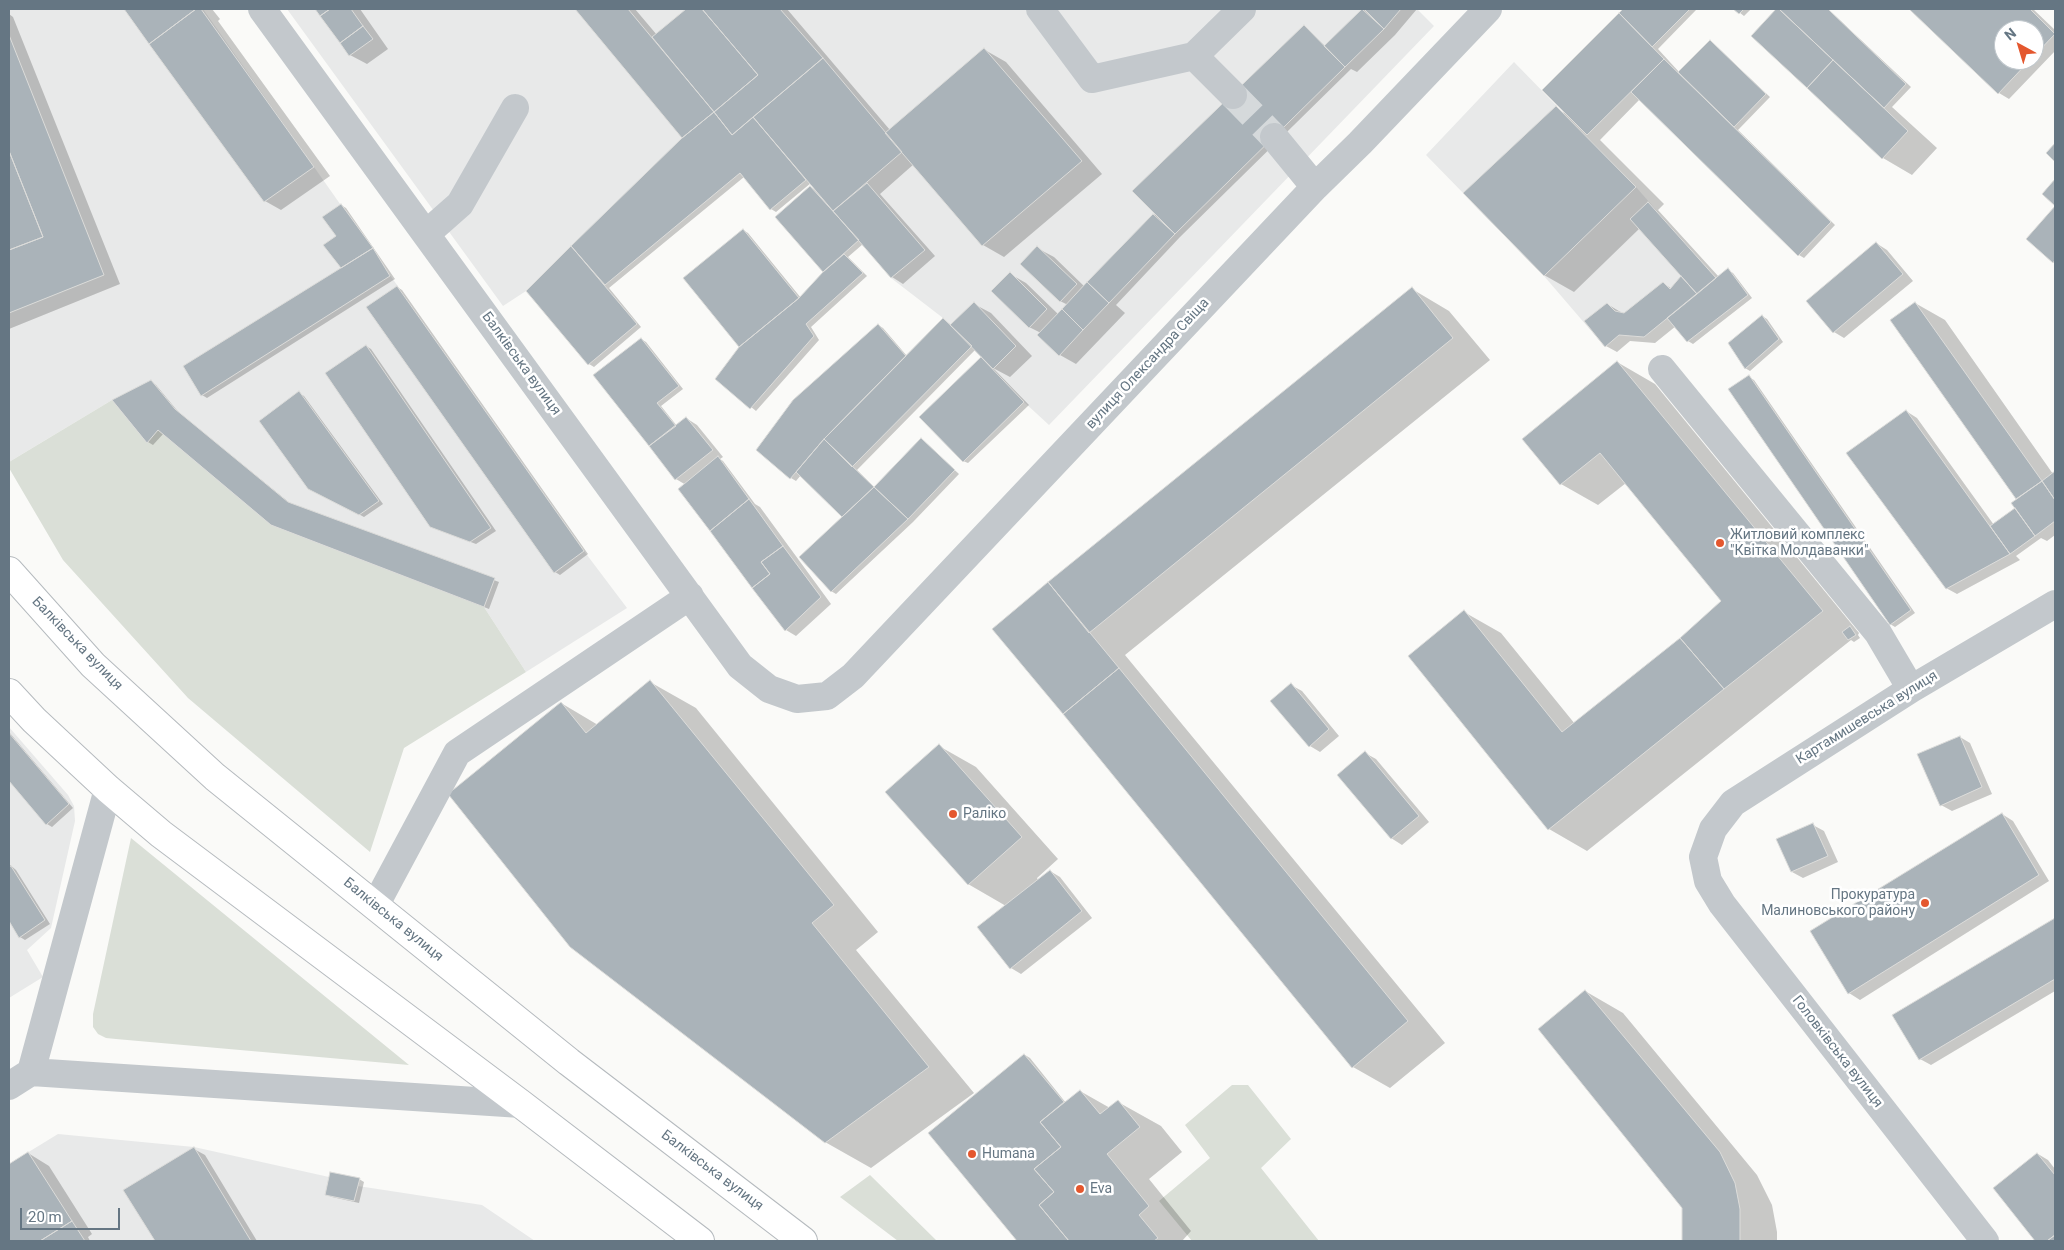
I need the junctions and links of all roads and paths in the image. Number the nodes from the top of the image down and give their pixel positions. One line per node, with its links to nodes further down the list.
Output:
1 (262, 9): 10 (street, Балківська вулиця)
2 (1040, 9): 5 (street)
3 (1242, 9): 5 (street)
4 (1488, 9): 9 (street, вулиця Олександра Свіща)
5 (1194, 56): 6 (street)
6 (1232, 95)
7 (515, 108): 10 (street)
8 (1274, 137): 9 (street)
9 (1315, 187): 17 (street, вулиця Олександра Свіща)
10 (426, 234): 13 (street, Балківська вулиця)
11 (1662, 369): 15 (street)
12 (9, 571): 20 (main road, Балківська вулиця)
13 (690, 596): 17 (street, Балківська вулиця); 20 (street)
14 (2055, 604): 15 (street, Картамишевська вулиця)
15 (1910, 689): 19 (street, Картамишевська вулиця)
16 (9, 693): 18 (main road)
17 (796, 699)
18 (108, 789): 21 (street); 22 (main road)
19 (1703, 856): 25 (street, Головківська вулиця)
20 (375, 906): 24 (main road, Балківська вулиця)
21 (20, 1079): 22 (street)
22 (521, 1104): 23 (main road)
23 (700, 1241)
24 (803, 1241)
25 (1985, 1241)

